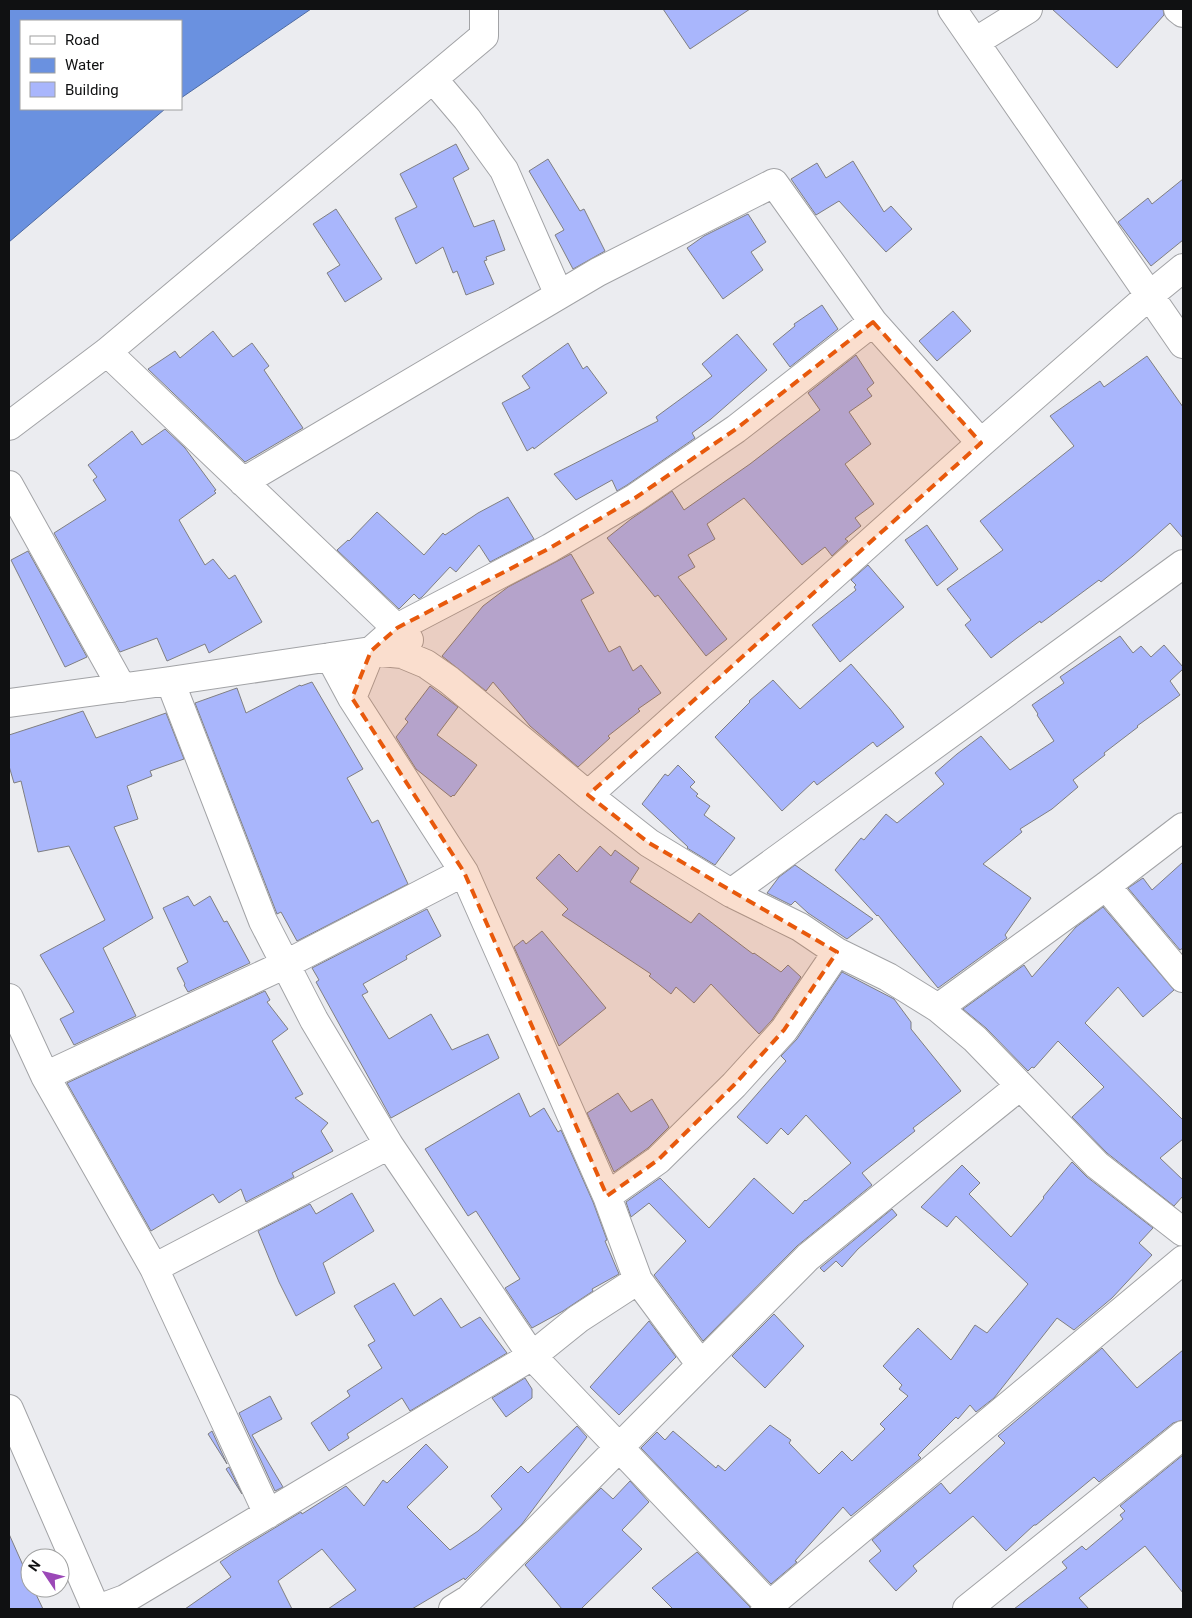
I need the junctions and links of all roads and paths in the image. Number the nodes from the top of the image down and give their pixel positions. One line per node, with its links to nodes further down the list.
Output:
1 (484, 9): 7 (street)
2 (952, 9): 6 (street)
3 (1028, 9): 6 (street)
4 (1178, 9): 5 (street)
5 (1183, 13)
6 (975, 42): 10 (street)
7 (433, 79): 9 (street); 13 (street)
8 (1183, 268): 10 (street)
9 (559, 295): 11 (street); 16 (street)
10 (1150, 295): 12 (street); 15 (street)
11 (873, 322): 15 (street); 19 (street)
12 (1183, 344)
13 (107, 352): 14 (street); 16 (street)
14 (9, 426)
15 (981, 443): 27 (street)
16 (243, 482): 19 (street)
17 (9, 486): 24 (street)
18 (1183, 564): 31 (street)
19 (397, 628): 20 (street); 22 (street)
20 (371, 651): 21 (street); 22 (street); 25 (street)
21 (330, 657): 23 (street); 25 (street)
22 (449, 680): 27 (street)
23 (170, 682): 24 (street); 33 (street)
24 (122, 688): 26 (street)
25 (352, 698): 29 (street)
26 (9, 703)
27 (588, 795): 31 (street)
28 (1183, 827): 30 (street)
29 (464, 872): 33 (street); 40 (street)
30 (1106, 886): 34 (street); 36 (street)
31 (731, 893): 32 (street)
32 (836, 952): 36 (street); 40 (street)
33 (286, 964): 37 (street); 39 (street)
34 (1183, 978)
35 (9, 998): 37 (street)
36 (938, 1008): 38 (street)
37 (45, 1076): 43 (street)
38 (1020, 1086): 41 (street); 46 (street)
39 (389, 1145): 43 (street); 45 (street)
40 (607, 1196): 44 (street)
41 (1183, 1232)
42 (1183, 1260): 52 (street)
43 (154, 1268): 50 (street)
44 (638, 1280): 45 (street); 46 (street)
45 (532, 1356): 49 (street); 50 (street)
46 (702, 1365): 49 (street)
47 (10, 1415): 53 (street)
48 (1183, 1435): 55 (street)
49 (619, 1448): 52 (street); 54 (street)
50 (268, 1514): 51 (street)
51 (128, 1604): 53 (street)
52 (769, 1608)
53 (97, 1609)
54 (453, 1609)
55 (967, 1609)

